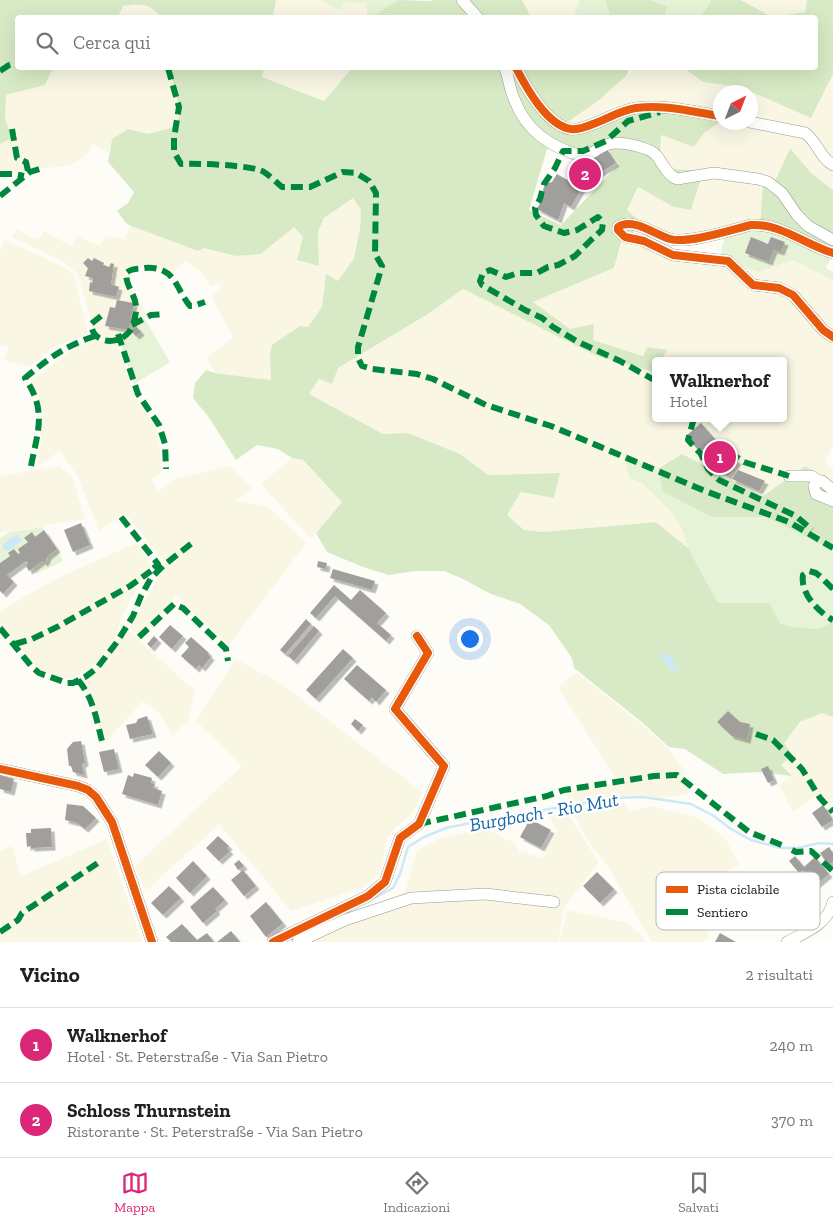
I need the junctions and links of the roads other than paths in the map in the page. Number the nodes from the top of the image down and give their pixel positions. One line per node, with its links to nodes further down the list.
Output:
1 (462, 0): 2 (street)
2 (475, 15)
3 (506, 70): 8 (street)
4 (517, 70): 5 (street)
5 (713, 115)
6 (758, 124): 7 (street)
7 (833, 165)
8 (833, 240)
9 (833, 253): 10 (street)
10 (833, 338)
11 (789, 476): 12 (street)
12 (819, 480): 13 (street); 14 (street)
13 (833, 490)
14 (833, 501)
15 (417, 636): 22 (street)
16 (0, 768): 21 (street)
17 (554, 902): 23 (street)
18 (833, 902): 19 (street)
19 (820, 924)
20 (808, 930): 24 (street)
21 (152, 942)
22 (273, 942)
23 (298, 942)
24 (787, 942)

